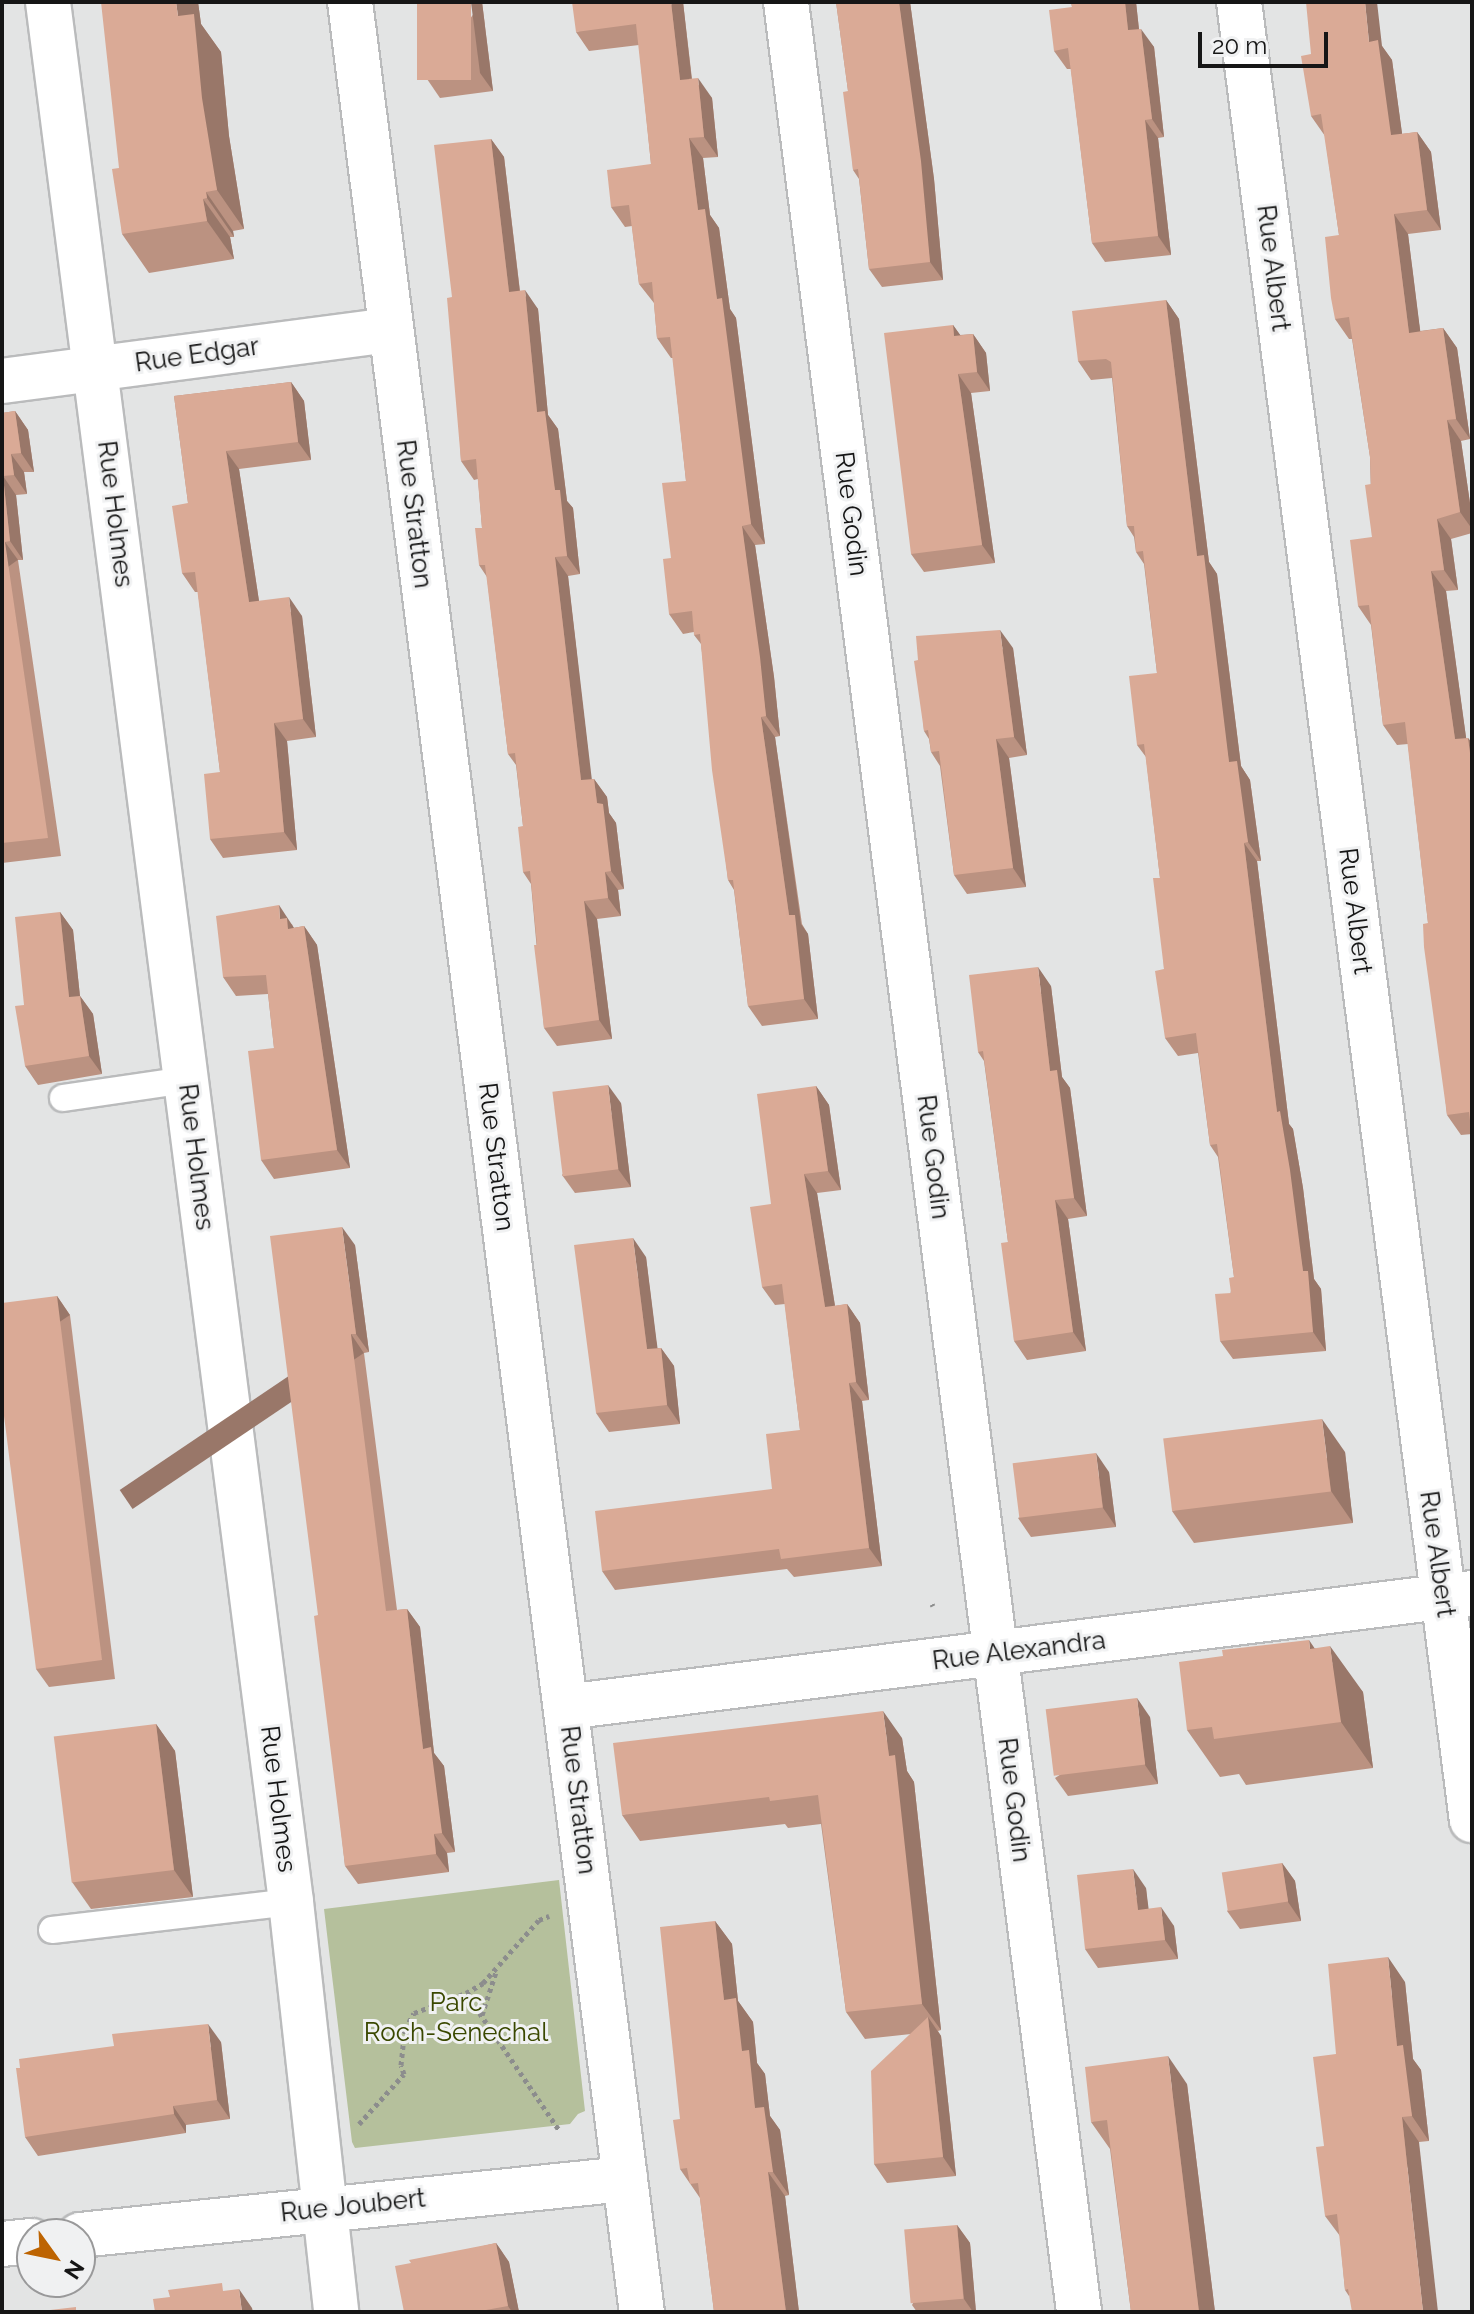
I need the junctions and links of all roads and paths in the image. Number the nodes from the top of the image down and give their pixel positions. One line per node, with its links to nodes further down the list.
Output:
1 (48, 2): 6 (street, Rue Holmes)
2 (350, 2): 5 (street, Rue Stratton)
3 (786, 2): 11 (street, Rue Godin)
4 (1239, 2): 10 (street, Rue Albert)
5 (391, 330): 6 (street, Rue Edgar); 12 (street, Rue Stratton)
6 (97, 368): 7 (street, Rue Edgar); 8 (street, Rue Holmes)
7 (2, 381)
8 (186, 1080): 9 (lane); 14 (street, Rue Holmes)
9 (63, 1098)
10 (1457, 1595): 11 (street, Rue Alexandra); 13 (street, Rue Albert)
11 (996, 1655): 12 (street, Rue Alexandra); 27 (street, Rue Godin)
12 (566, 1707): 22 (street, Rue Stratton)
13 (1472, 1820)
14 (291, 1902): 16 (lane); 23 (street, Rue Holmes)
15 (561, 1911): 17 (path)
16 (52, 1930)
17 (497, 1967): 18 (path); 19 (path)
18 (466, 1993): 19 (path); 21 (path)
19 (482, 2015): 20 (path)
20 (559, 2130)
21 (351, 2132)
22 (625, 2179): 23 (street, Rue Joubert); 26 (street, Rue Stratton)
23 (323, 2207): 24 (street, Rue Joubert); 25 (street, Rue Holmes)
24 (96, 2233)
25 (336, 2312)
26 (642, 2312)
27 (1079, 2312)

